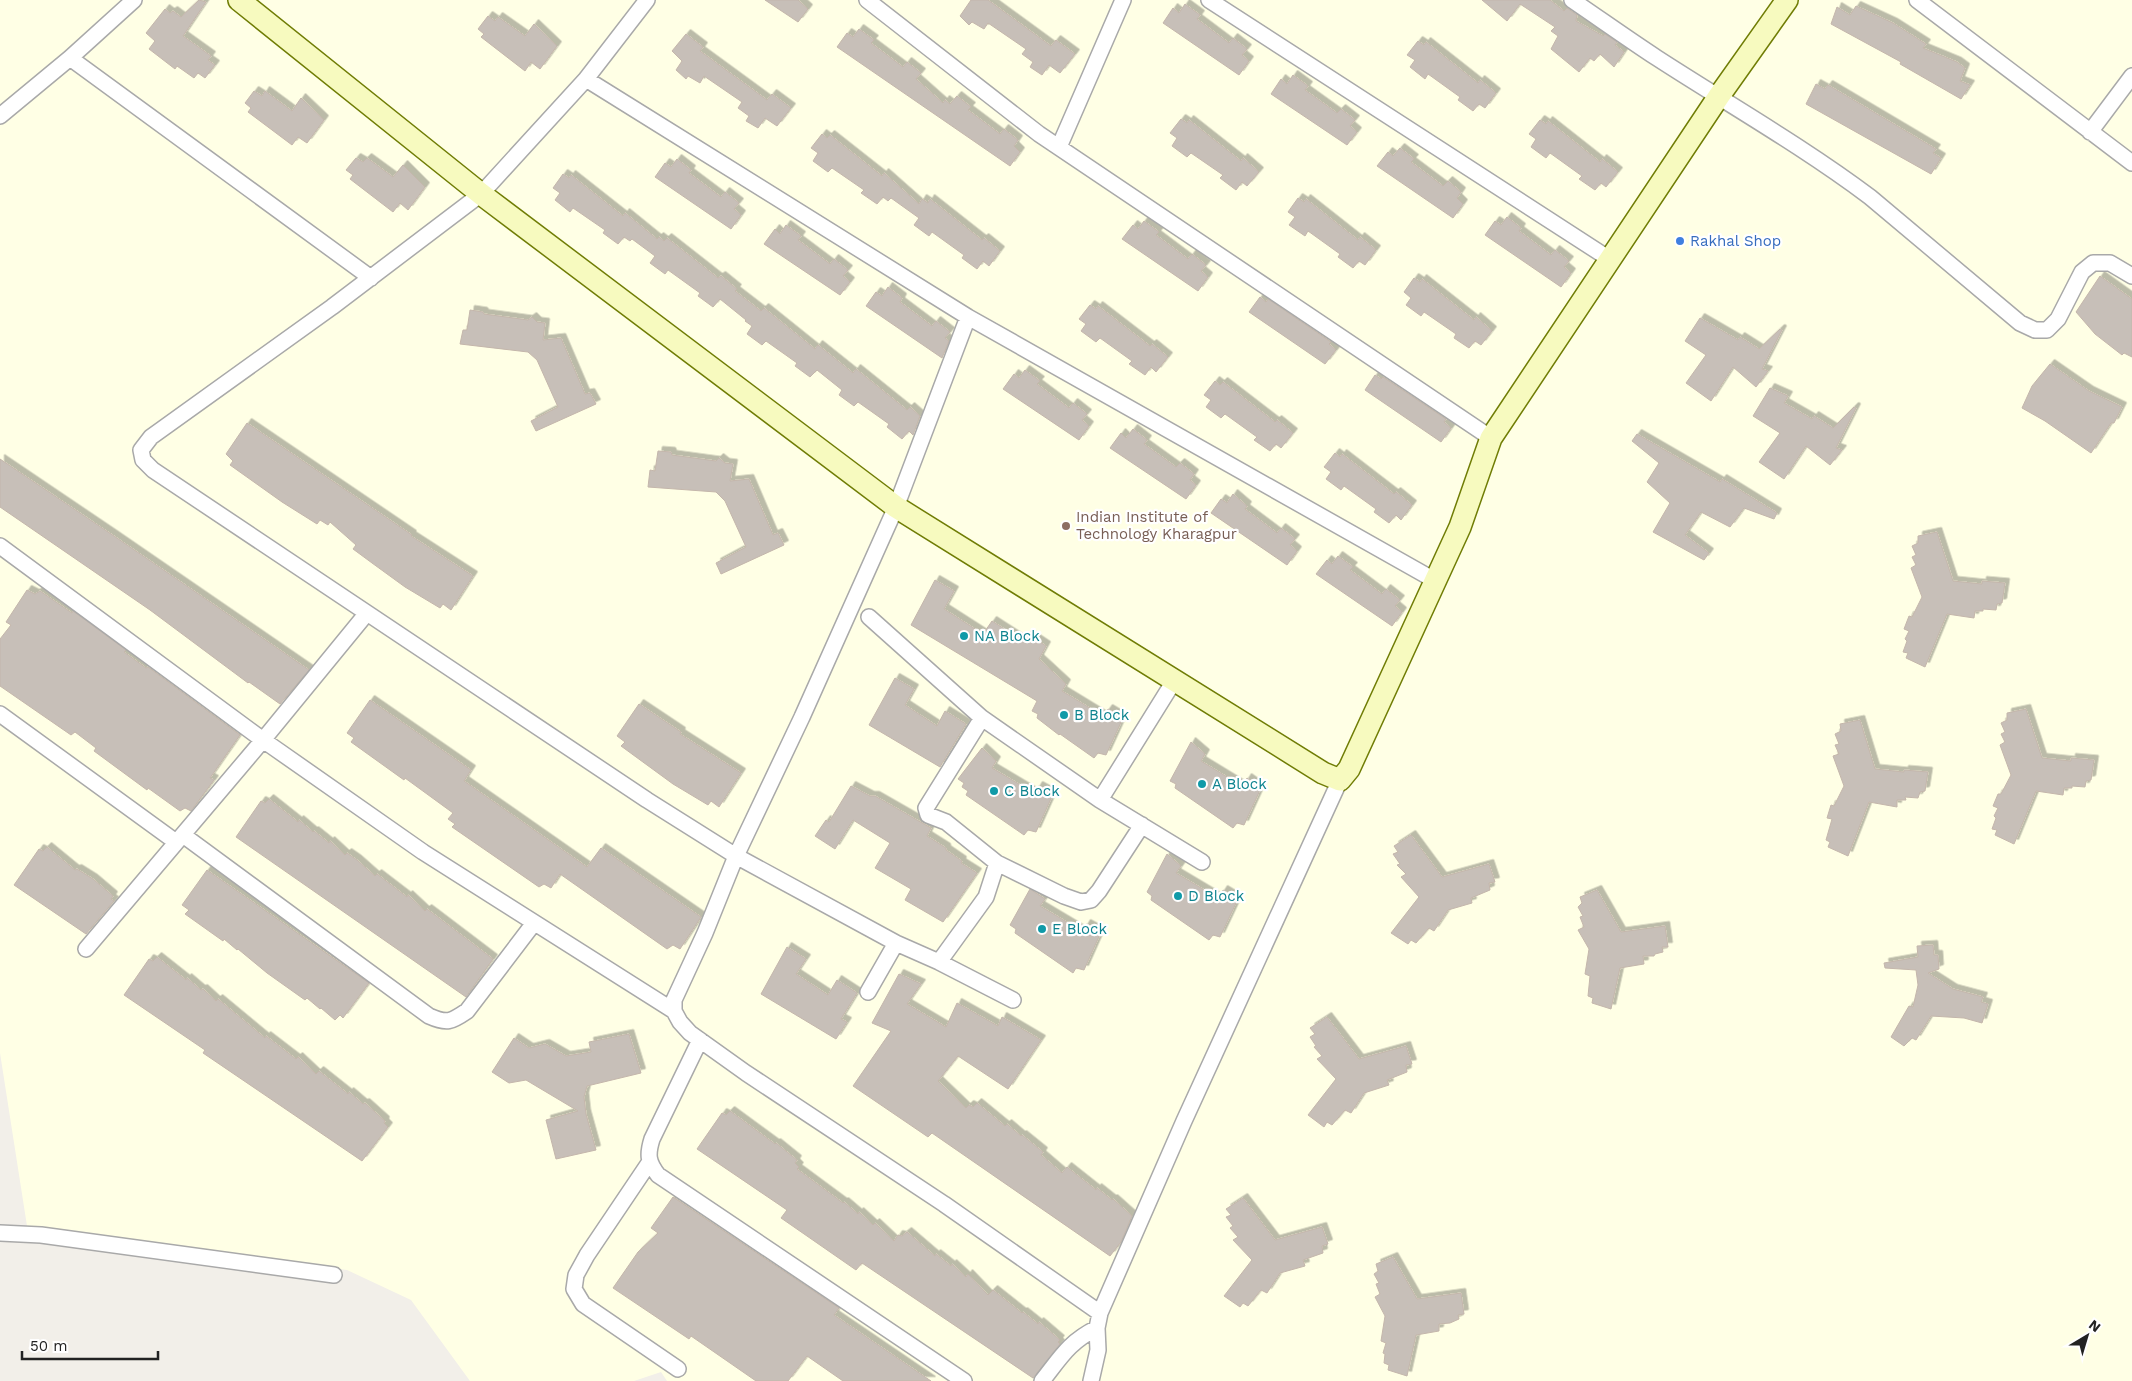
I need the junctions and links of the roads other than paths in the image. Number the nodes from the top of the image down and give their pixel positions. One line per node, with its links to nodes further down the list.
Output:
1 (134, 0): 10 (street)
2 (240, 0): 18 (street)
3 (647, 0): 12 (street)
4 (867, 0): 16 (street)
5 (1123, 0): 16 (street)
6 (1209, 0): 19 (street)
7 (1572, 0): 13 (street)
8 (1787, 0): 13 (street)
9 (1920, 1): 15 (street)
10 (70, 58): 14 (street); 21 (street)
11 (2132, 76): 15 (street)
12 (586, 79): 18 (street); 22 (street)
13 (1720, 96): 19 (street); 20 (street)
14 (0, 116)
15 (2090, 132): 17 (street)
16 (1059, 147): 23 (street)
17 (2132, 163)
18 (481, 194): 21 (street); 24 (street)
19 (1611, 260): 23 (street)
20 (2132, 276)
21 (371, 278): 27 (street)
22 (968, 317): 24 (street); 26 (street)
23 (1491, 438): 26 (street)
24 (896, 507): 29 (street); 37 (street)
25 (0, 546): 32 (street)
26 (1436, 581): 33 (street)
27 (367, 613): 32 (street); 37 (street)
28 (869, 617): 31 (street)
29 (1174, 681): 33 (street); 34 (street)
30 (0, 714): 36 (street)
31 (982, 718): 34 (street); 39 (street)
32 (263, 740): 36 (street); 40 (street)
33 (1340, 780): 51 (street)
34 (1100, 800): 35 (street)
35 (1142, 825): 38 (street); 39 (street)
36 (180, 838): 40 (street); 42 (street)
37 (736, 856): 41 (street); 46 (street)
38 (1202, 862)
39 (997, 863): 43 (street)
40 (534, 922): 46 (street)
41 (896, 943): 43 (street); 44 (street)
42 (86, 949)
43 (939, 962): 45 (street)
44 (868, 992)
45 (1013, 1000)
46 (674, 1011): 47 (street)
47 (700, 1040): 48 (street); 51 (street)
48 (649, 1163): 53 (street); 54 (street)
49 (0, 1233): 50 (street)
50 (334, 1275)
51 (1100, 1313): 52 (street)
52 (1097, 1328): 55 (street); 56 (street)
53 (678, 1369)
54 (964, 1381)
55 (1042, 1381)
56 (1091, 1381)

